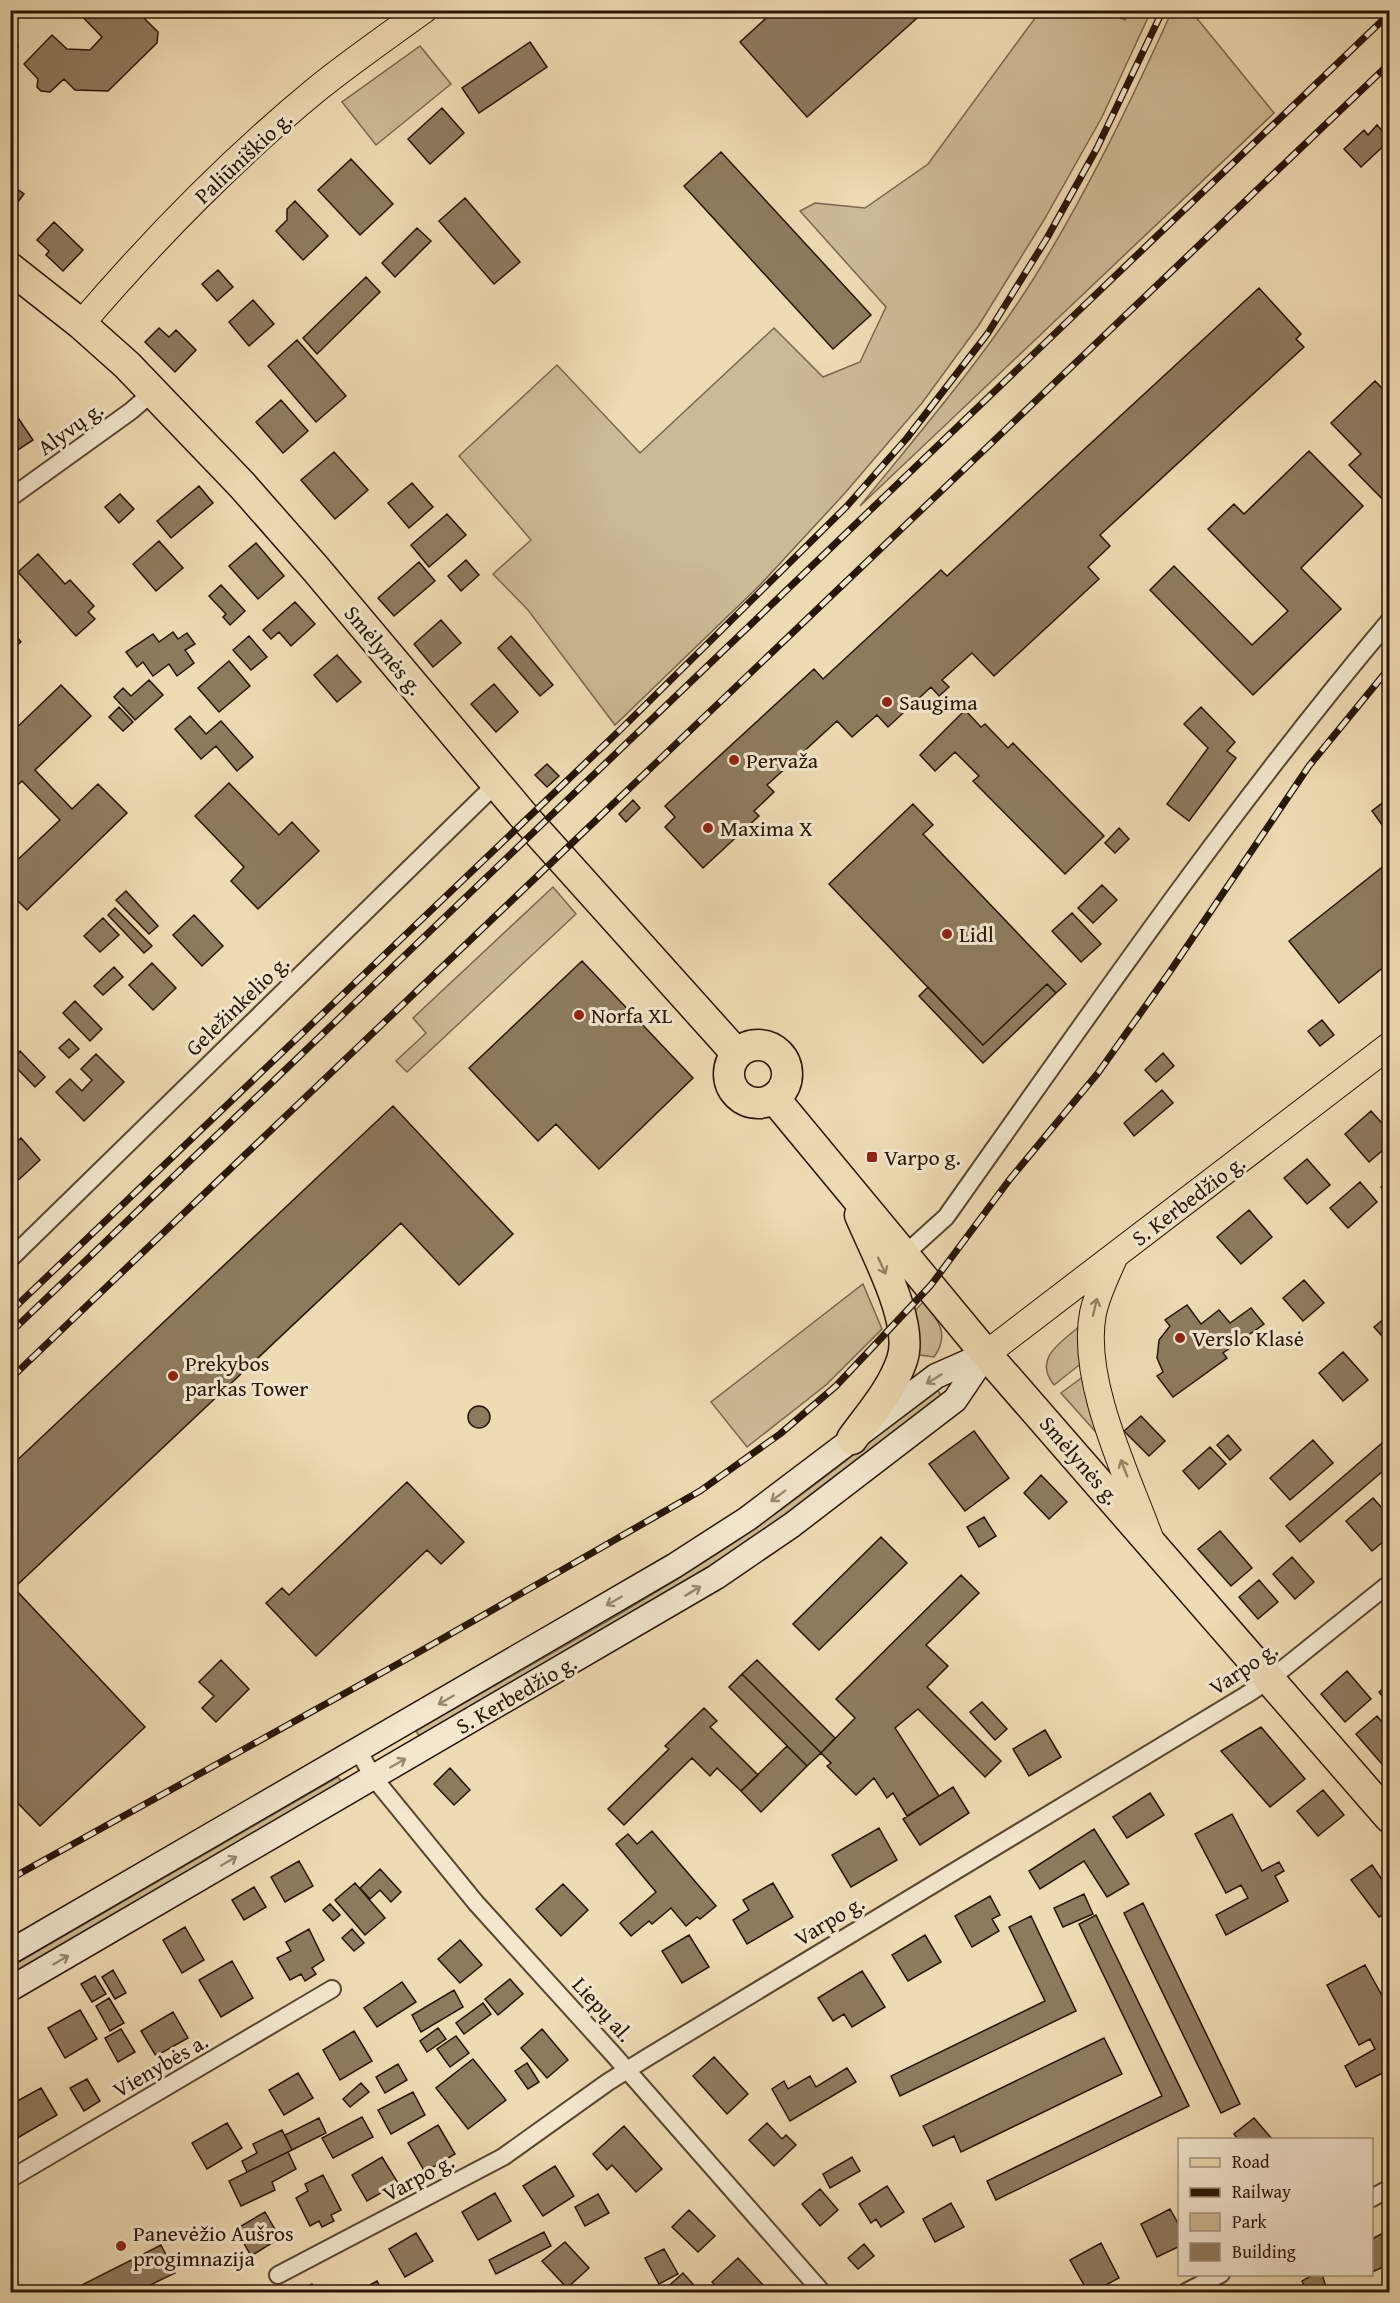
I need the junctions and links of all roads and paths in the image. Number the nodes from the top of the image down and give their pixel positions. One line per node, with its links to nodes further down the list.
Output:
1 (424, 10): 3 (main road, Paliūniškio g.)
2 (10, 268): 3 (highway, Smėlynės g.)
3 (81, 324): 4 (highway, Smėlynės g.)
4 (154, 391): 5 (street, Alyvų g.); 7 (highway, Smėlynės g.)
5 (10, 498)
6 (1389, 620): 12 (street)
7 (496, 783): 9 (highway, Smėlynės g.); 14 (street, Geležinkelio g.)
8 (1389, 1045): 13 (main road, S. Kerbedžio g.)
9 (737, 1054): 10 (highway); 10 (highway)
10 (774, 1098): 11 (highway, Smėlynės g.)
11 (851, 1193): 12 (highway, Smėlynės g.); 16 (highway, one-way to 16)
12 (905, 1254): 15 (highway, Smėlynės g.)
13 (1115, 1255): 15 (main road, S. Kerbedžio g.); 17 (main road, one-way to 13)
14 (10, 1259)
15 (986, 1353): 16 (main road, S. Kerbedžio g., one-way to 16); 17 (highway, Smėlynės g.); 21 (main road, S. Kerbedžio g., one-way to 15)
16 (852, 1439): 20 (main road, S. Kerbedžio g., one-way to 20)
17 (1151, 1543): 19 (highway, Smėlynės g.)
18 (1389, 1583): 19 (street, Varpo g.)
19 (1269, 1680): 22 (highway, Smėlynės g.); 26 (street, Varpo g.)
20 (358, 1750): 21 (street, Liepų al.); 23 (main road, S. Kerbedžio g.)
21 (373, 1777): 24 (main road, S. Kerbedžio g., one-way to 21); 26 (street, Liepų al.)
22 (1389, 1818)
23 (10, 1952)
24 (10, 1989)
25 (332, 1989): 27 (street, Vienybės a.)
26 (627, 2070): 30 (street, Varpo g.); 32 (street, Liepų al.)
27 (10, 2179)
28 (1389, 2188): 29 (street)
29 (1373, 2197)
30 (278, 2275)
31 (1217, 2276): 33 (street)
32 (822, 2292)
33 (1186, 2292)

